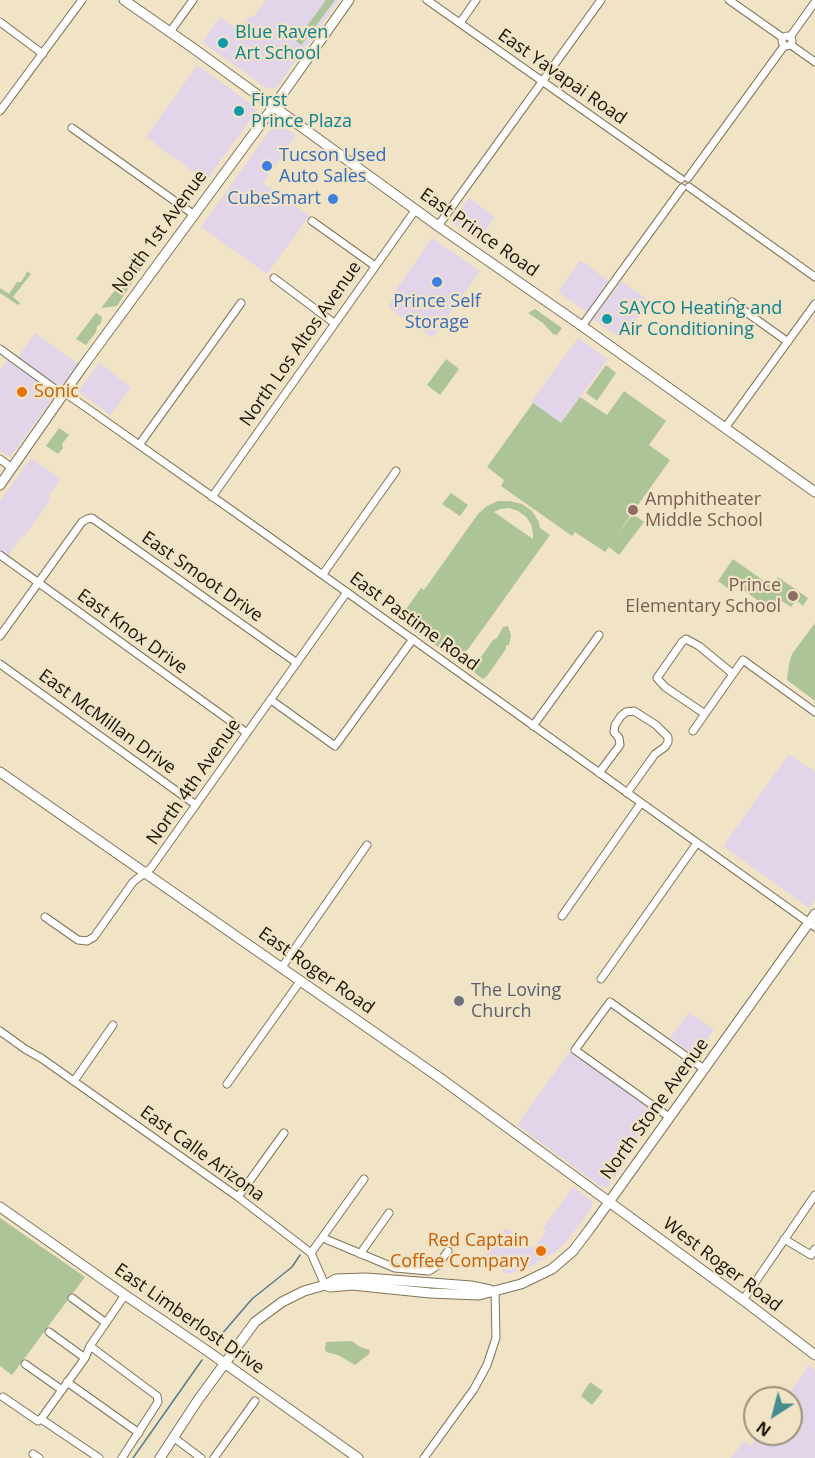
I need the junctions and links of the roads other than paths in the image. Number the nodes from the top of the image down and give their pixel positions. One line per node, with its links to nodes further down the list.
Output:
1 (82, 0): 14 (street)
2 (124, 0): 12 (main road, East Prince Road)
3 (193, 0): 12 (street)
4 (349, 0): 17 (main road, North 1st Avenue)
5 (427, 0): 11 (street, East Yavapai Road)
6 (476, 0): 11 (street)
7 (601, 0): 16 (street)
8 (729, 0): 13 (street)
9 (815, 2): 13 (street)
10 (0, 22): 14 (street)
11 (460, 23): 16 (street, East Yavapai Road)
12 (170, 32): 17 (main road, East Prince Road)
13 (787, 41): 15 (street); 20 (street)
14 (43, 54): 18 (street)
15 (815, 62)
16 (543, 82): 20 (street, East Yavapai Road); 25 (street)
17 (274, 106): 22 (main road, East Prince Road); 23 (main road, North 1st Avenue)
18 (0, 111)
19 (72, 128): 23 (street)
20 (684, 179): 21 (street)
21 (686, 187): 27 (street); 33 (street)
22 (416, 209): 25 (main road, East Prince Road); 26 (street, North Los Altos Avenue)
23 (193, 214): 36 (main road, North 1st Avenue)
24 (312, 221): 26 (street)
25 (438, 226): 33 (main road, East Prince Road)
26 (375, 266): 32 (street, North Los Altos Avenue)
27 (815, 277)
28 (274, 278): 32 (street)
29 (732, 302): 34 (street)
30 (241, 303): 38 (street)
31 (815, 304): 34 (street)
32 (334, 323): 44 (street, North Los Altos Avenue)
33 (582, 326): 37 (main road, East Prince Road)
34 (788, 342): 37 (street)
35 (0, 349): 36 (street, East Pastime Road)
36 (65, 393): 38 (street, East Pastime Road); 40 (main road, North 1st Avenue)
37 (725, 428): 43 (main road, East Prince Road)
38 (139, 445): 44 (street, East Pastime Road)
39 (0, 459): 40 (street)
40 (12, 468): 42 (main road, North 1st Avenue)
41 (396, 471): 46 (street)
42 (0, 485)
43 (815, 492)
44 (212, 497): 46 (street, East Pastime Road)
45 (0, 555): 47 (street, East Knox Drive)
46 (323, 574): 48 (street, East Pastime Road)
47 (38, 582): 50 (street); 52 (street, East Smoot Drive); 60 (street, East Knox Drive)
48 (347, 592): 51 (street, East Pastime Road); 52 (street, North 4th Avenue)
49 (599, 635): 58 (street)
50 (0, 636)
51 (412, 639): 55 (street); 58 (street, East Pastime Road)
52 (297, 663): 55 (street, North 4th Avenue)
53 (0, 664): 65 (street, East McMillan Drive)
54 (733, 674): 56 (street); 57 (street); 57 (street)
55 (271, 699): 60 (street, North 4th Avenue)
56 (815, 712)
57 (705, 714): 59 (street)
58 (532, 726): 62 (street, East Pastime Road)
59 (693, 731)
60 (248, 733): 65 (street, North 4th Avenue)
61 (0, 772): 68 (main road, East Roger Road)
62 (599, 772): 63 (street, East Pastime Road); 63 (street)
63 (627, 793): 64 (street, East Pastime Road)
64 (641, 803): 66 (street, East Pastime Road); 70 (street)
65 (196, 804): 68 (street, North 4th Avenue)
66 (698, 843): 72 (street, East Pastime Road); 74 (street)
67 (367, 845): 73 (street)
68 (144, 872): 71 (street, North 4th Avenue); 73 (main road, East Roger Road)
69 (815, 914): 72 (main road, North Stone Avenue)
70 (562, 916)
71 (45, 917)
72 (812, 925): 78 (main road, North Stone Avenue)
73 (282, 967): 75 (main road, East Roger Road)
74 (601, 979)
75 (301, 980): 80 (street); 86 (main road, East Roger Road)
76 (113, 1025): 79 (street)
77 (0, 1031): 79 (street, East Calle Arizona)
78 (704, 1069): 81 (main road, North Stone Avenue); 81 (street)
79 (74, 1081): 85 (street, East Calle Arizona)
80 (227, 1084)
81 (669, 1117): 86 (main road, North Stone Avenue)
82 (284, 1133): 85 (street)
83 (364, 1179): 89 (street)
84 (815, 1195): 90 (street)
85 (238, 1197): 93 (street, East Calle Arizona)
86 (609, 1202): 96 (main road, North Stone Avenue); 99 (main road, West Roger Road)
87 (0, 1207): 97 (main road, East Limberlost Drive)
88 (389, 1213): 94 (street)
89 (323, 1238): 93 (street); 94 (street)
90 (784, 1239): 91 (street); 99 (street)
91 (815, 1249)
92 (448, 1251): 94 (street)
93 (311, 1253): 95 (street)
94 (360, 1254)
95 (325, 1285): 96 (main road, North Stone Avenue); 105 (main road, North Stone Avenue)
96 (495, 1291): 120 (street)
97 (125, 1296): 100 (street); 105 (main road, East Limberlost Drive)
98 (72, 1298): 100 (street)
99 (743, 1300): 103 (main road, West Roger Road)
100 (106, 1323): 102 (street)
101 (49, 1332): 104 (street)
102 (90, 1346): 104 (street); 112 (street)
103 (815, 1355)
104 (85, 1358): 107 (street)
105 (225, 1363): 113 (main road, North Stone Avenue); 119 (main road, East Limberlost Drive)
106 (26, 1364): 108 (street)
107 (67, 1382): 108 (street); 112 (street)
108 (62, 1390): 111 (street)
109 (3, 1397): 111 (street)
110 (255, 1401): 118 (street)
111 (41, 1419): 114 (street)
112 (139, 1433): 115 (street)
113 (173, 1437): 116 (main road, North Stone Avenue); 117 (street)
114 (99, 1458)
115 (122, 1458)
116 (160, 1458)
117 (201, 1458)
118 (214, 1458)
119 (358, 1458)
120 (424, 1458)

